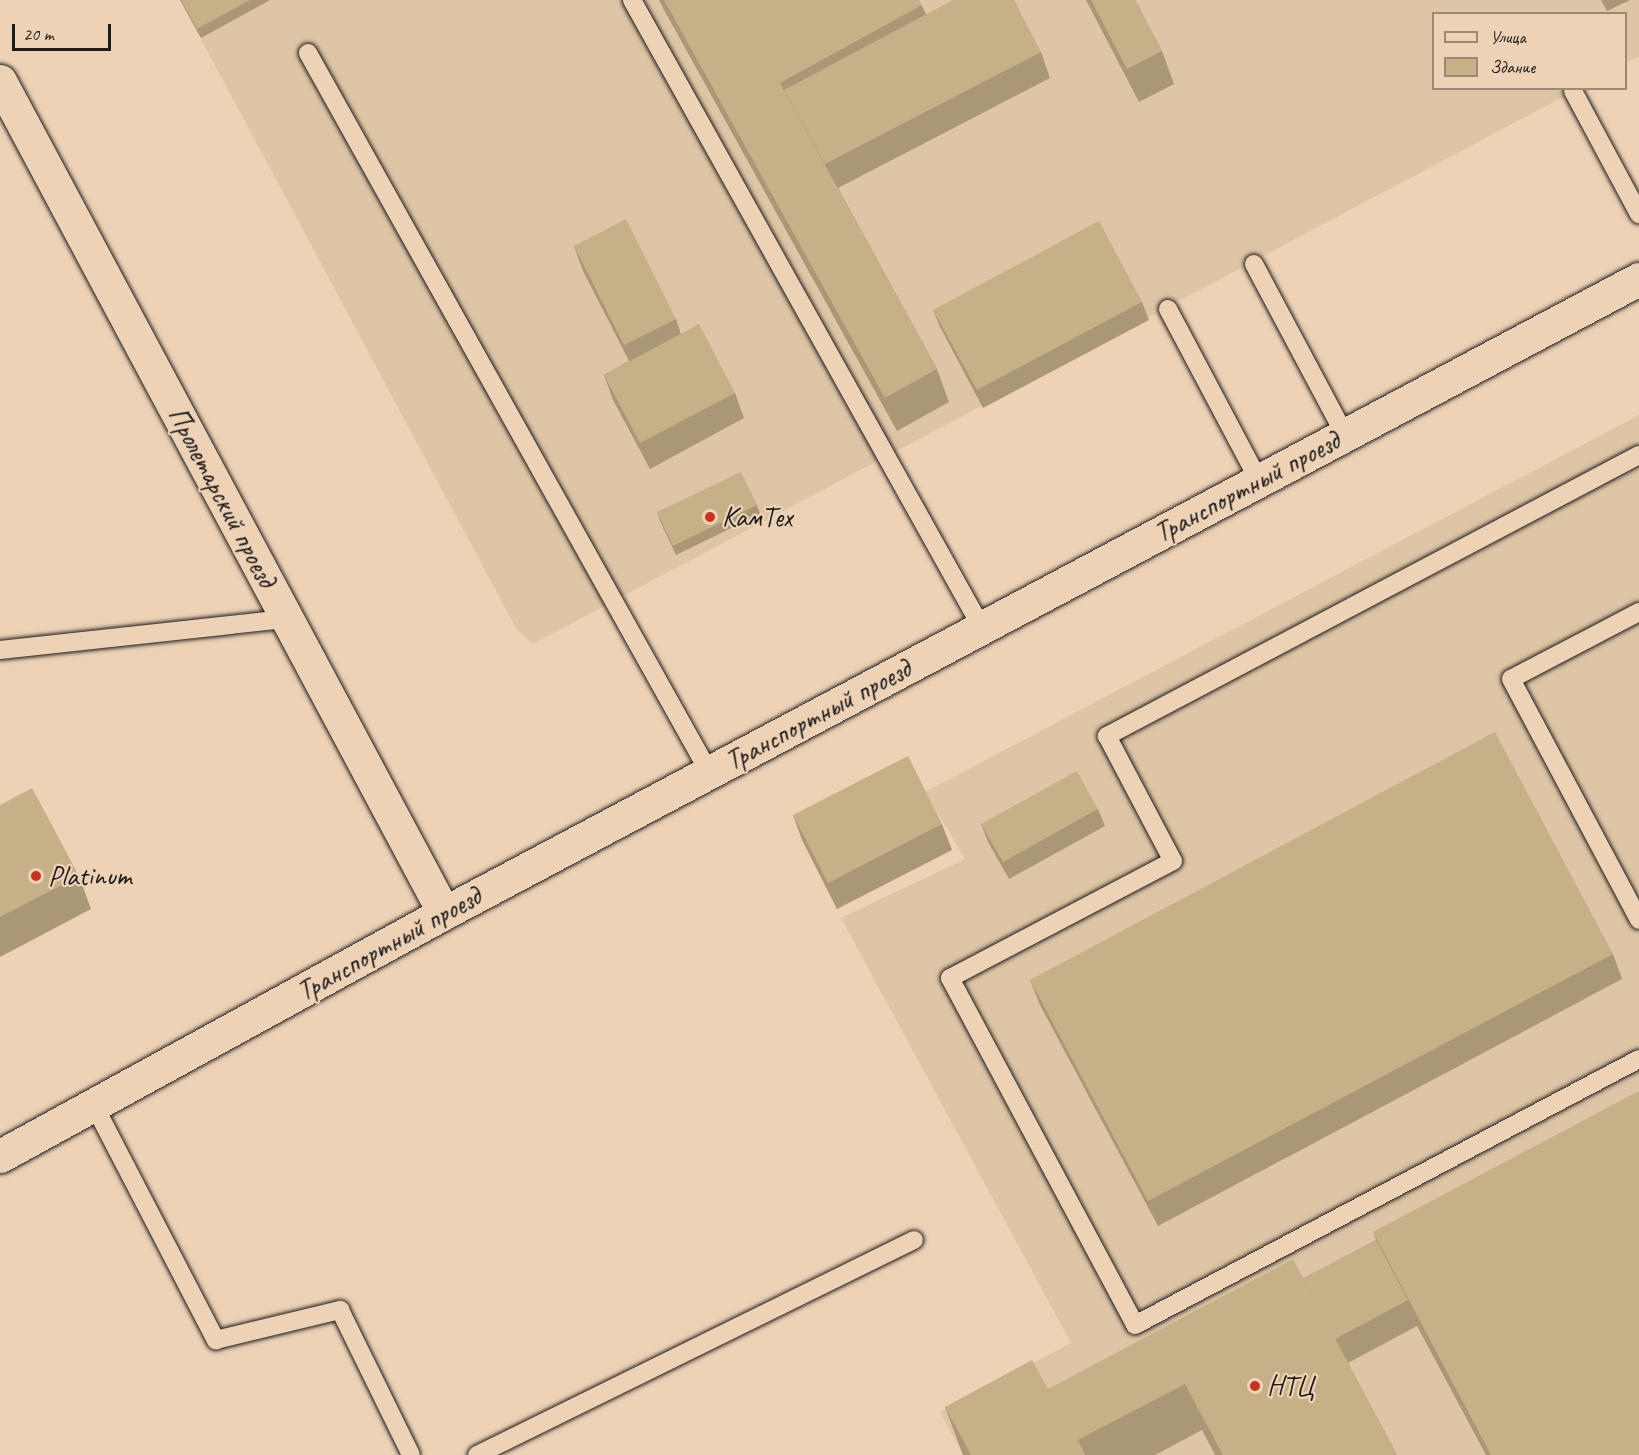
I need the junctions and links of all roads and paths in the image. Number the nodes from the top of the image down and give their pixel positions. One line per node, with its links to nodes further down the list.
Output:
1 (632, 0): 14 (lane)
2 (308, 53): 16 (lane)
3 (0, 81): 13 (street, Пролетарский проезд)
4 (1573, 91): 5 (lane)
5 (1639, 214)
6 (1254, 264): 9 (lane)
7 (1639, 279): 9 (street, Транспортный проезд)
8 (1168, 309): 11 (lane)
9 (1345, 435): 11 (street, Транспортный проезд)
10 (1639, 455): 19 (lane)
11 (1259, 481): 14 (street, Транспортный проезд)
12 (1639, 612): 18 (lane)
13 (286, 619): 15 (lane); 17 (street, Пролетарский проезд)
14 (982, 628): 16 (street, Транспортный проезд)
15 (0, 650)
16 (709, 772): 17 (street, Транспортный проезд)
17 (444, 913): 20 (street, Транспортный проезд)
18 (1639, 920)
19 (1639, 1059)
20 (95, 1107): 21 (street, Транспортный проезд); 23 (lane)
21 (0, 1156)
22 (914, 1240): 24 (lane)
23 (411, 1455)
24 (477, 1455)

